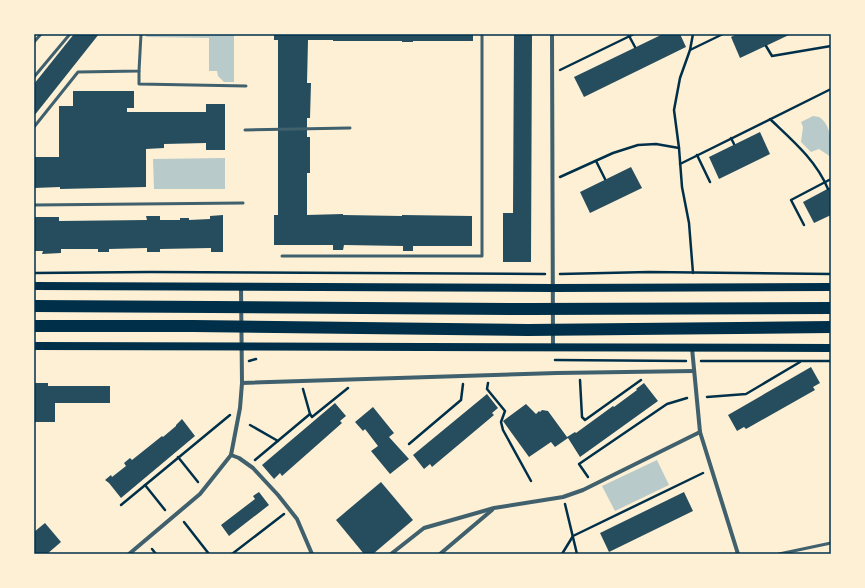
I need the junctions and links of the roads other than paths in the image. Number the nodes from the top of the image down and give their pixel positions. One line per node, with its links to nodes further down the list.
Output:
1 (41, 34): 6 (lane)
2 (70, 34): 8 (lane)
3 (141, 34): 7 (lane)
4 (482, 34): 15 (lane)
5 (552, 34): 19 (street)
6 (34, 42)
7 (139, 71): 9 (lane); 10 (lane)
8 (34, 77)
9 (246, 86)
10 (34, 127)
11 (350, 128): 12 (lane)
12 (245, 130)
13 (243, 203): 14 (lane)
14 (34, 205)
15 (282, 256)
16 (34, 286): 17 (main road)
17 (241, 287): 19 (main road); 25 (street)
18 (831, 287): 19 (main road)
19 (553, 288): 26 (street)
20 (34, 306): 21 (highway)
21 (831, 308)
22 (34, 326): 23 (highway)
23 (831, 327)
24 (34, 346): 25 (main road)
25 (241, 347): 26 (main road); 30 (street)
26 (553, 348): 27 (main road)
27 (692, 348): 28 (main road); 29 (street)
28 (831, 348)
29 (694, 371): 30 (street); 31 (street)
30 (242, 383): 32 (street)
31 (700, 432): 33 (street); 39 (street)
32 (230, 455): 35 (street); 36 (street)
33 (494, 508): 37 (street); 38 (street)
34 (831, 543): 40 (lane)
35 (129, 554)
36 (312, 554)
37 (391, 554)
38 (440, 554)
39 (738, 554)
40 (779, 554)

